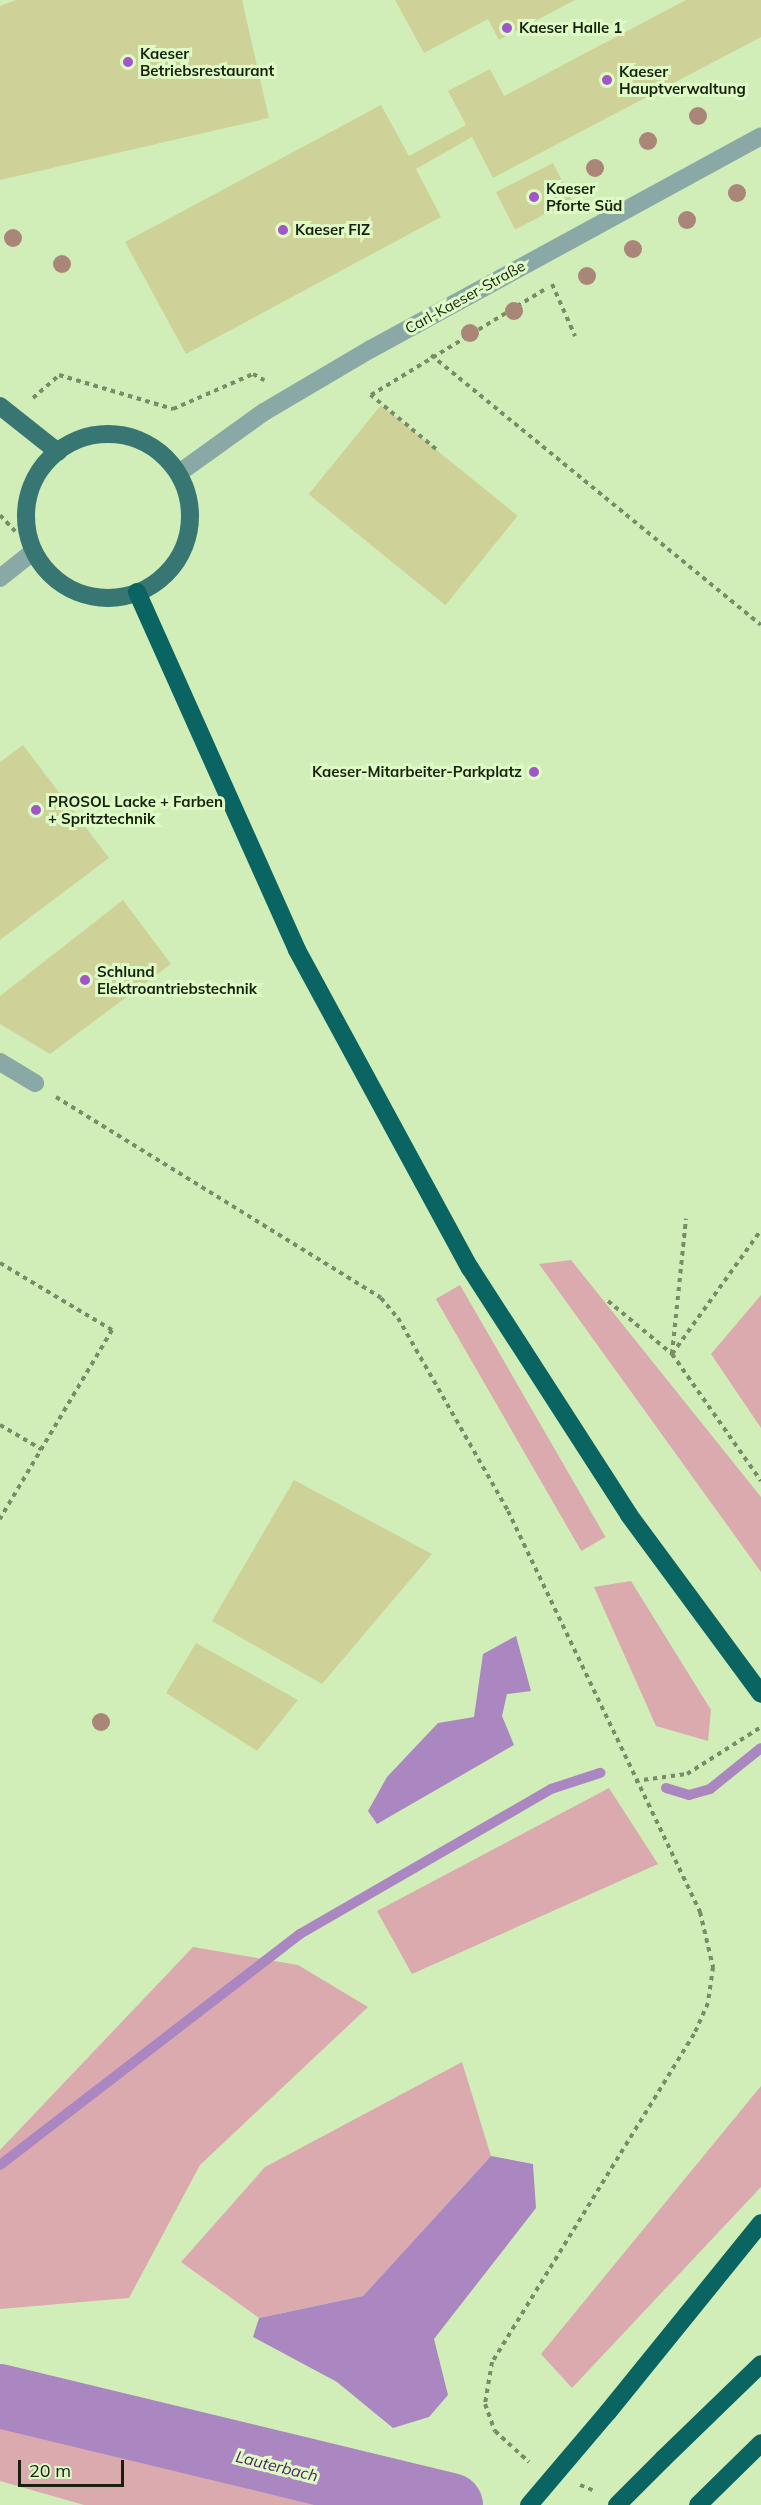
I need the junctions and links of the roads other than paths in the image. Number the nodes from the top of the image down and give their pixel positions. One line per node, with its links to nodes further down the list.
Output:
1 (761, 136): 4 (street, Carl-Kaeser-Straße)
2 (6, 411): 3 (main road)
3 (58, 452): 4 (main road); 5 (main road)
4 (179, 473): 7 (main road)
5 (34, 551): 6 (street); 7 (main road)
6 (0, 578)
7 (137, 592): 10 (highway)
8 (0, 1062): 9 (street)
9 (35, 1083)
10 (761, 1694)
11 (761, 2223): 15 (highway, bridge)
12 (761, 2364): 14 (highway, bridge)
13 (761, 2443): 16 (highway)
14 (612, 2500)
15 (529, 2505)
16 (698, 2505)

